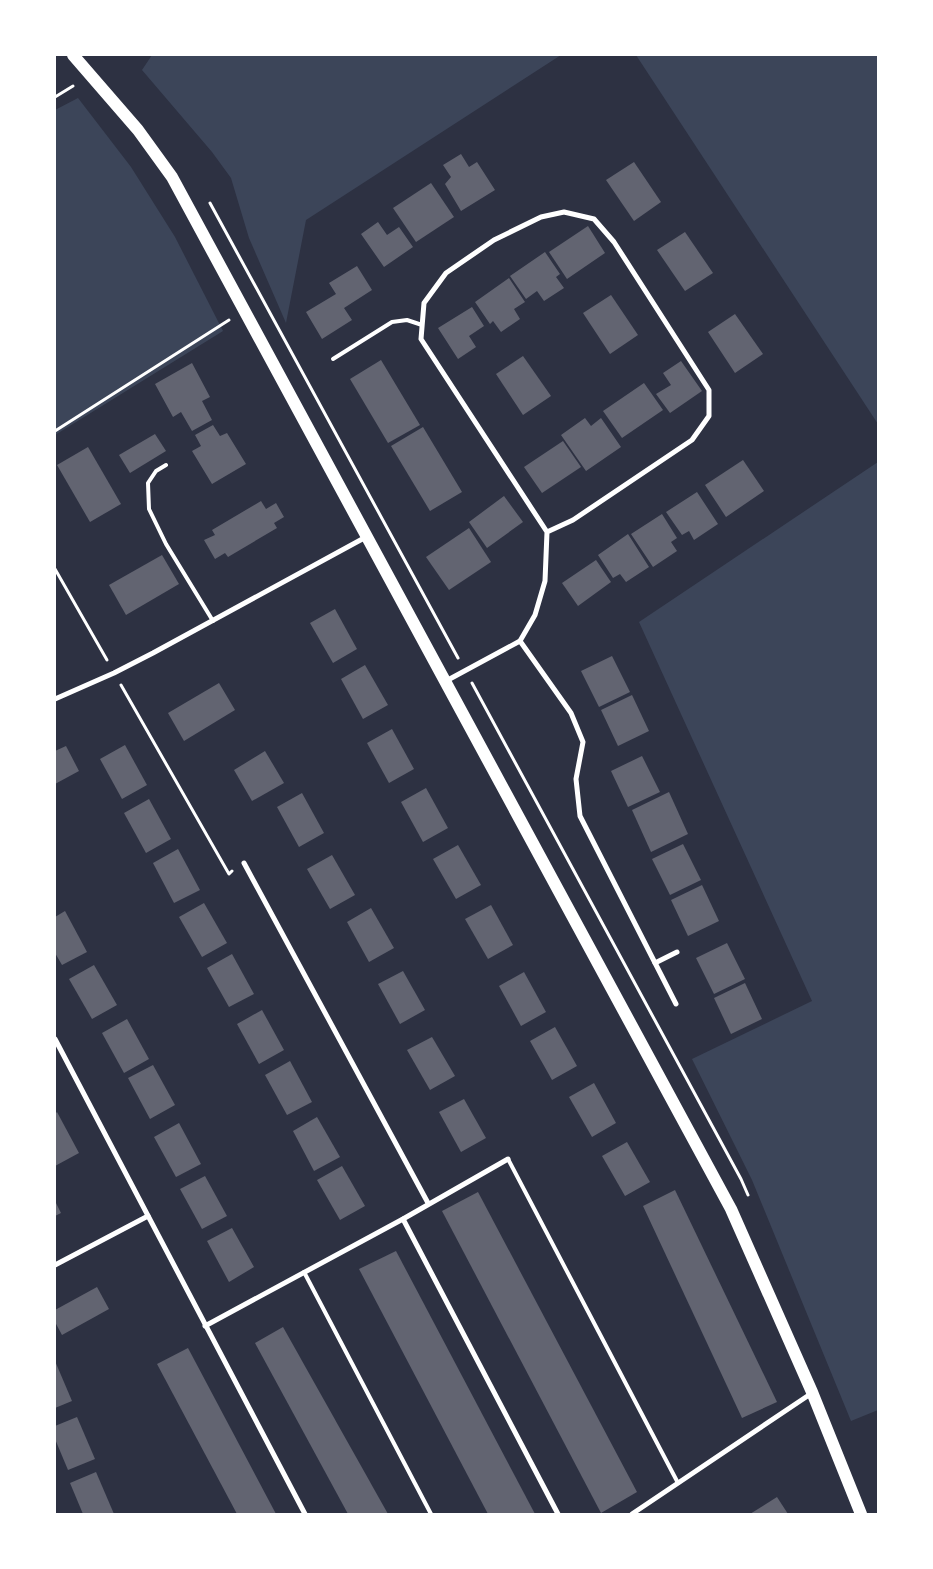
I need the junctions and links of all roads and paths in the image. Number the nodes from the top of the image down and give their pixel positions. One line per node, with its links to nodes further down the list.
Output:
1 (73, 55): 2 (main road)
2 (245, 310): 5 (path); 8 (main road)
3 (422, 325): 4 (lane); 7 (street); 7 (street)
4 (333, 359)
5 (55, 431)
6 (166, 465): 10 (lane)
7 (548, 532): 11 (street)
8 (366, 536): 10 (street); 13 (main road)
9 (55, 569): 12 (path)
10 (213, 621): 12 (street)
11 (520, 641): 13 (street); 17 (street)
12 (114, 673): 14 (street); 15 (path)
13 (446, 682): 27 (main road)
14 (55, 699)
15 (244, 863): 21 (street)
16 (677, 952): 17 (street)
17 (655, 963): 18 (street)
18 (676, 1004)
19 (55, 1039): 22 (street)
20 (508, 1159): 21 (street); 28 (lane)
21 (428, 1203): 23 (street)
22 (148, 1216): 24 (street); 26 (street)
23 (403, 1219): 25 (street); 31 (street)
24 (55, 1265)
25 (304, 1272): 26 (street); 30 (lane)
26 (205, 1326): 29 (street)
27 (812, 1392): 28 (street); 33 (main road)
28 (678, 1484): 32 (street)
29 (305, 1514)
30 (431, 1514)
31 (558, 1514)
32 (632, 1514)
33 (860, 1514)

